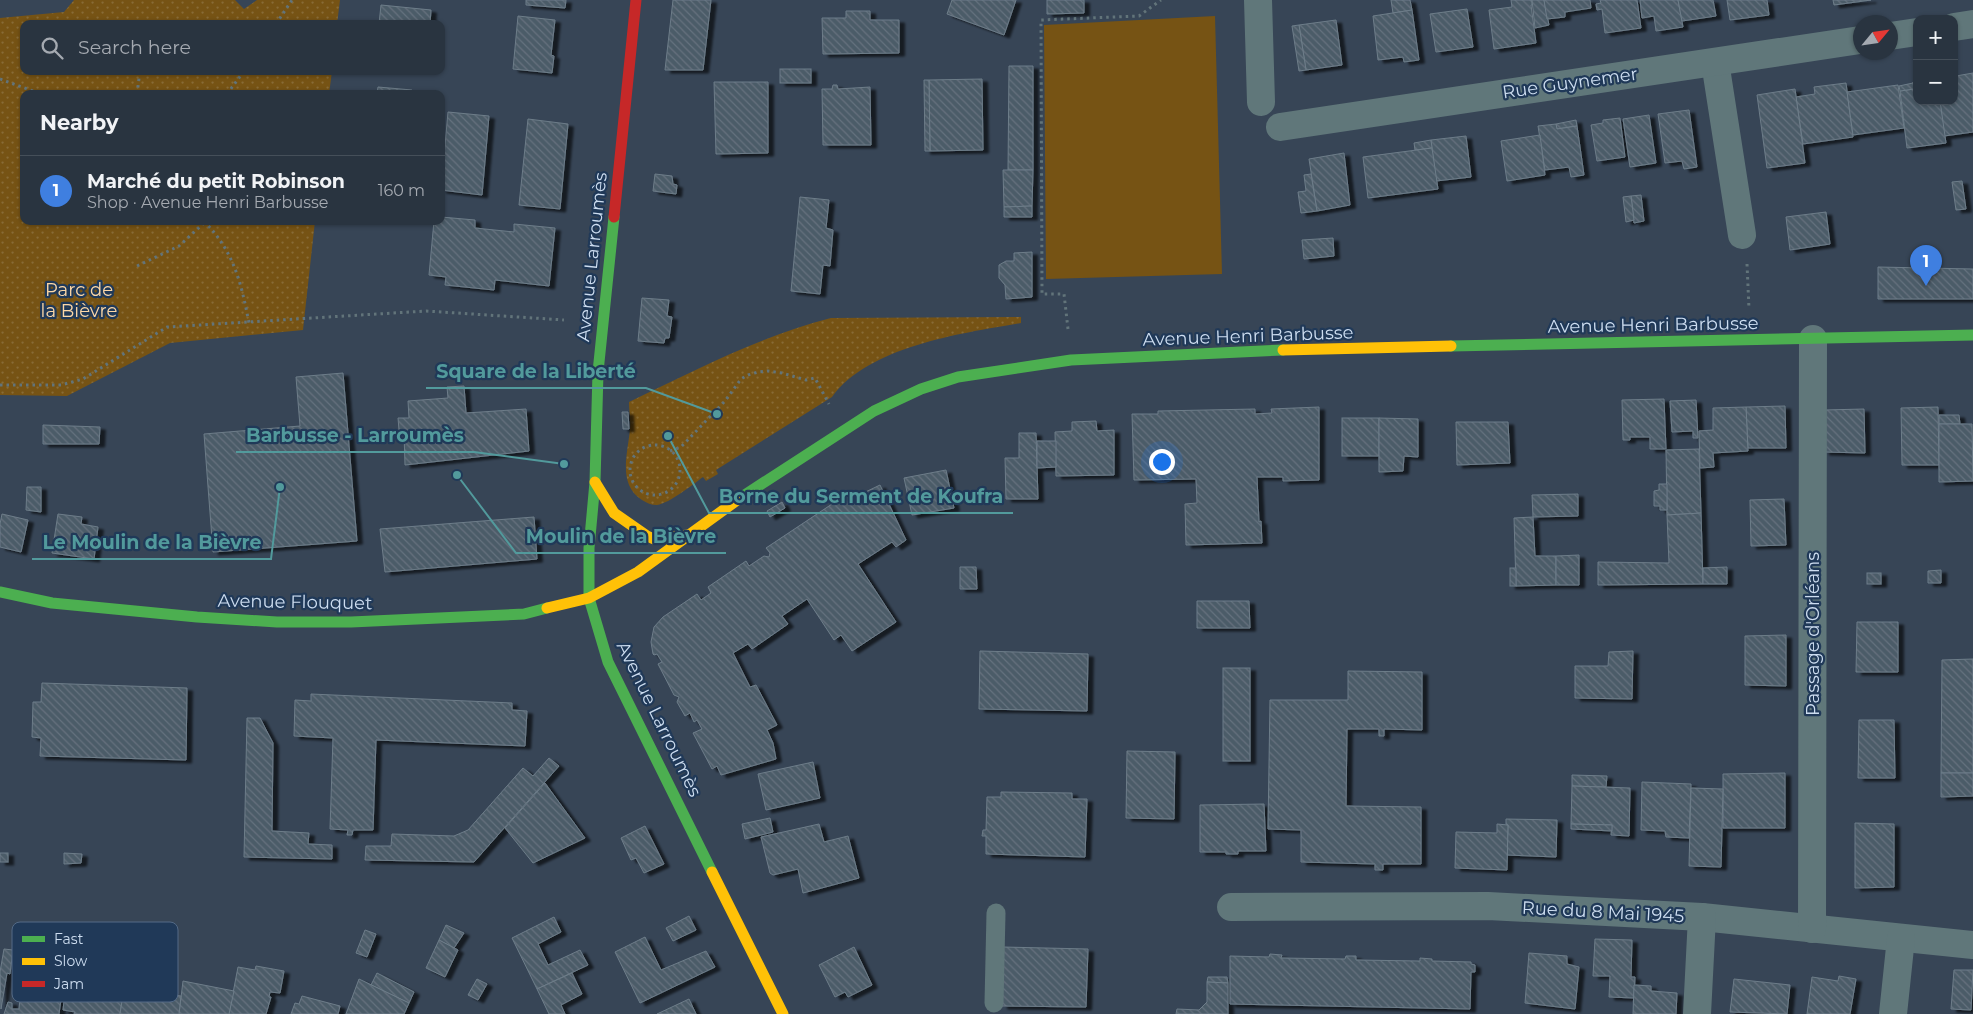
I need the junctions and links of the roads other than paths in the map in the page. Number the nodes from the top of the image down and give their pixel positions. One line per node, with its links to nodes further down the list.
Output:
1 (636, 0): 14 (main road, Avenue Larroumès)
2 (1258, 0): 9 (street)
3 (1973, 24): 4 (street)
4 (1958, 26)
5 (1913, 33): 6 (street)
6 (1898, 35)
7 (1853, 41): 8 (street, Rue Guynemer)
8 (1715, 62): 10 (street, Rue Guynemer); 11 (street)
9 (1261, 102)
10 (1280, 127)
11 (1742, 235)
12 (1973, 335): 13 (main road, Avenue Henri Barbusse)
13 (1813, 339): 15 (main road, Avenue Henri Barbusse); 21 (street, Passage d'Orléans)
14 (595, 482): 15 (main road); 17 (main road, Avenue Larroumès)
15 (688, 535): 17 (main road, Avenue Henri Barbusse)
16 (0, 592): 17 (main road, Avenue Flouquet)
17 (589, 598): 25 (main road, Avenue Larroumès)
18 (1232, 906): 20 (street, Rue du 8 Mai 1945)
19 (996, 913): 24 (lane)
20 (1702, 918): 21 (street, Rue du 8 Mai 1945); 26 (street)
21 (1812, 929): 22 (street, Rue du 8 Mai 1945)
22 (1901, 938): 23 (street, Rue du 8 Mai 1945); 27 (street)
23 (1973, 945)
24 (994, 1003)
25 (783, 1014)
26 (1697, 1014)
27 (1893, 1014)

